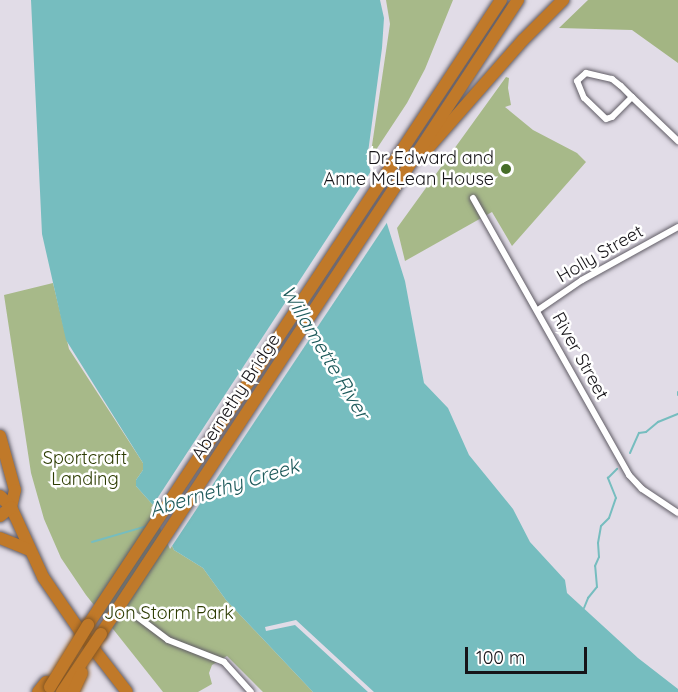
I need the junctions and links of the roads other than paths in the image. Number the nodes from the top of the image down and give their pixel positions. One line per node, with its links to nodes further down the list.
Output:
1 (501, 0): 19 (highway, Abernethy Bridge, bridge)
2 (518, 0): 6 (highway, Abernethy Bridge)
3 (562, 0): 6 (highway)
4 (632, 97): 4 (street); 5 (street)
5 (678, 141)
6 (407, 169): 18 (highway, Abernethy Bridge)
7 (473, 198): 9 (street, River Street)
8 (678, 227): 9 (street, Holly Street)
9 (538, 310): 13 (street, River Street)
10 (0, 436): 12 (highway)
11 (0, 496): 12 (highway)
12 (5, 508): 14 (highway); 16 (highway)
13 (678, 513)
14 (0, 516)
15 (0, 538): 16 (highway)
16 (29, 550): 21 (highway)
17 (135, 615): 22 (street)
18 (101, 634): 19 (highway, Abernethy Bridge, bridge); 20 (highway, bridge)
19 (49, 689)
20 (73, 692)
21 (127, 692)
22 (251, 692)

